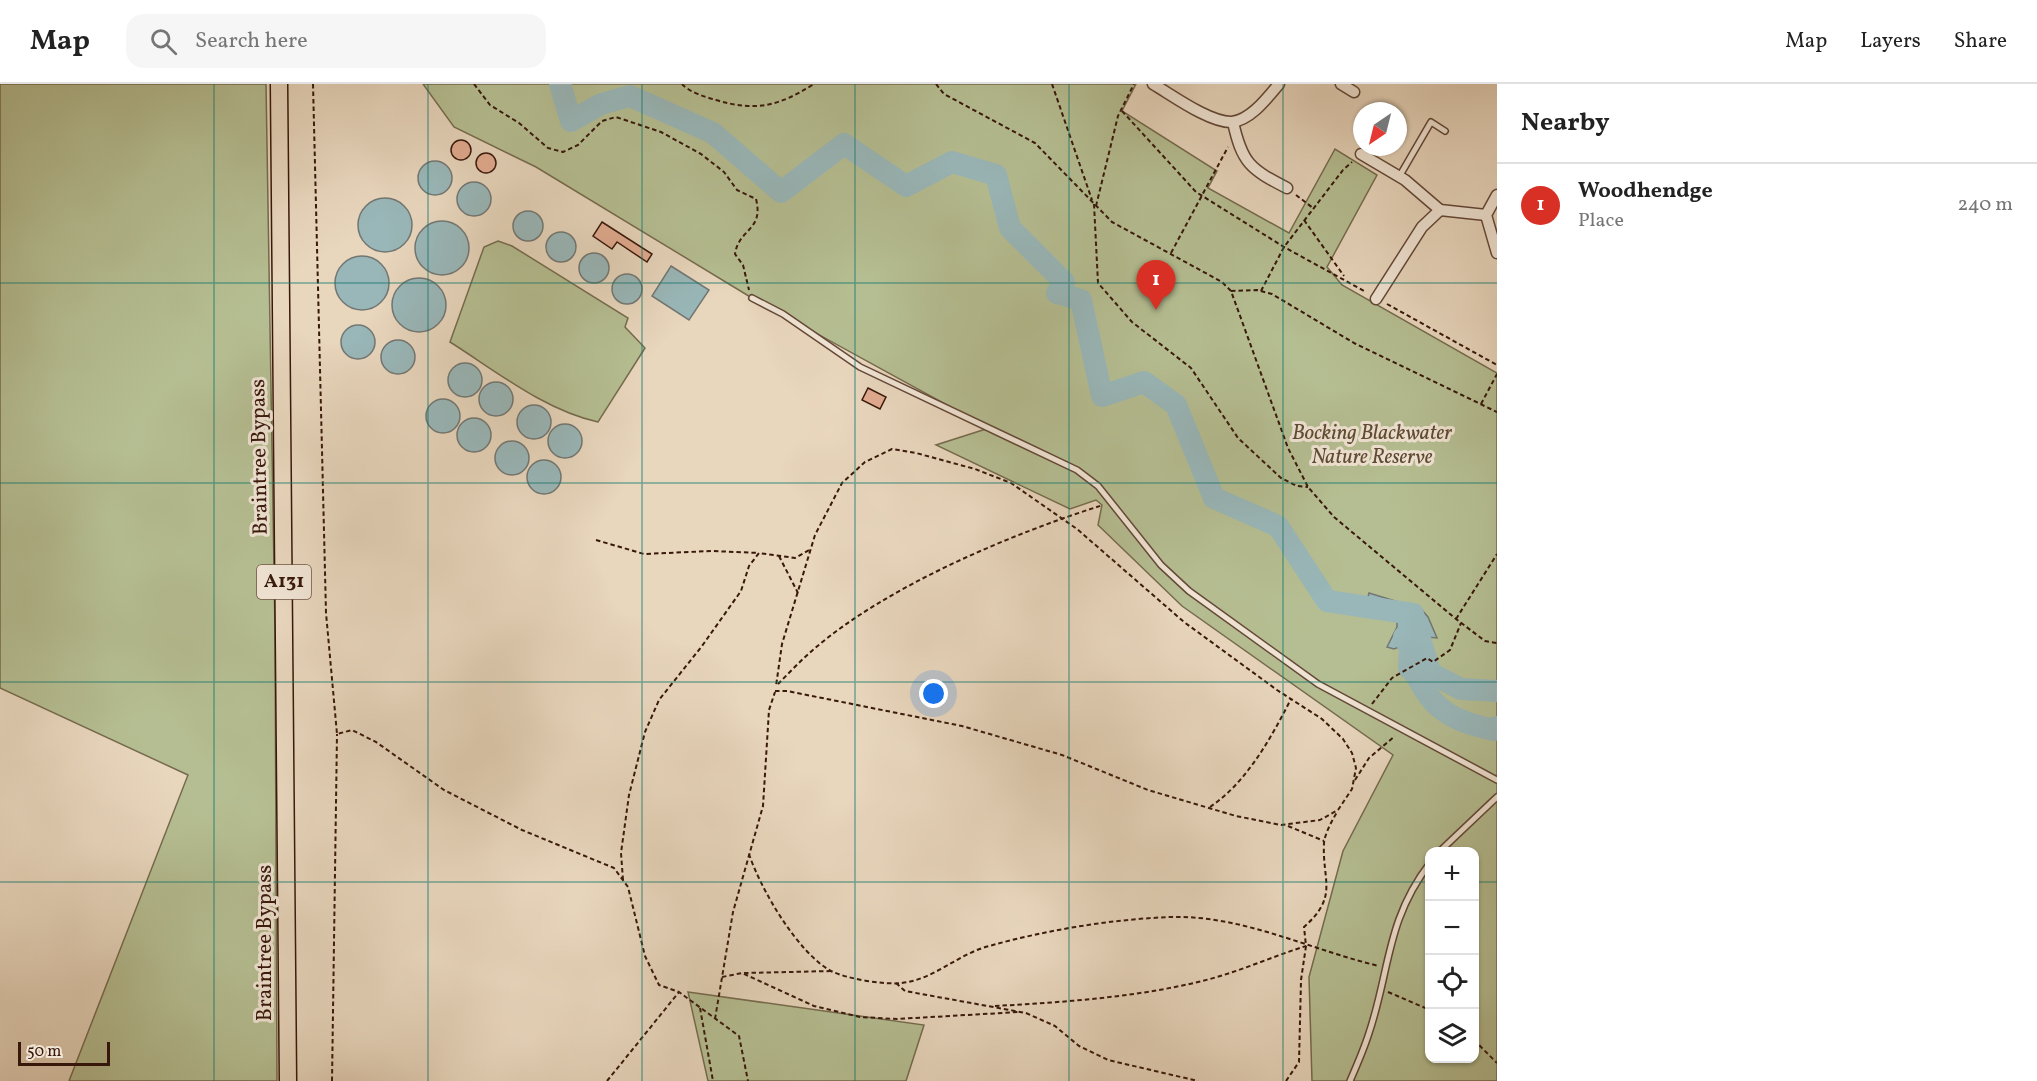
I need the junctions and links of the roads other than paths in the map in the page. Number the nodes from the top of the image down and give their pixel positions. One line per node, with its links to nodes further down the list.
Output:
1 (279, 84): 21 (highway, Braintree Bypass / A131)
2 (1153, 84): 6 (street)
3 (1277, 84): 6 (street)
4 (1341, 84): 5 (street)
5 (1354, 92)
6 (1233, 122): 10 (street)
7 (1445, 130): 9 (lane)
8 (1364, 156): 9 (street)
9 (1399, 177): 12 (street)
10 (1287, 188)
11 (1497, 195): 13 (street)
12 (1440, 210): 13 (street); 16 (street)
13 (1486, 215): 14 (street)
14 (1497, 254)
15 (752, 298): 17 (lane)
16 (1376, 299)
17 (1497, 780)
18 (1497, 797): 19 (lane)
19 (1444, 847)
20 (1425, 869): 22 (lane)
21 (288, 1081)
22 (1350, 1081)

